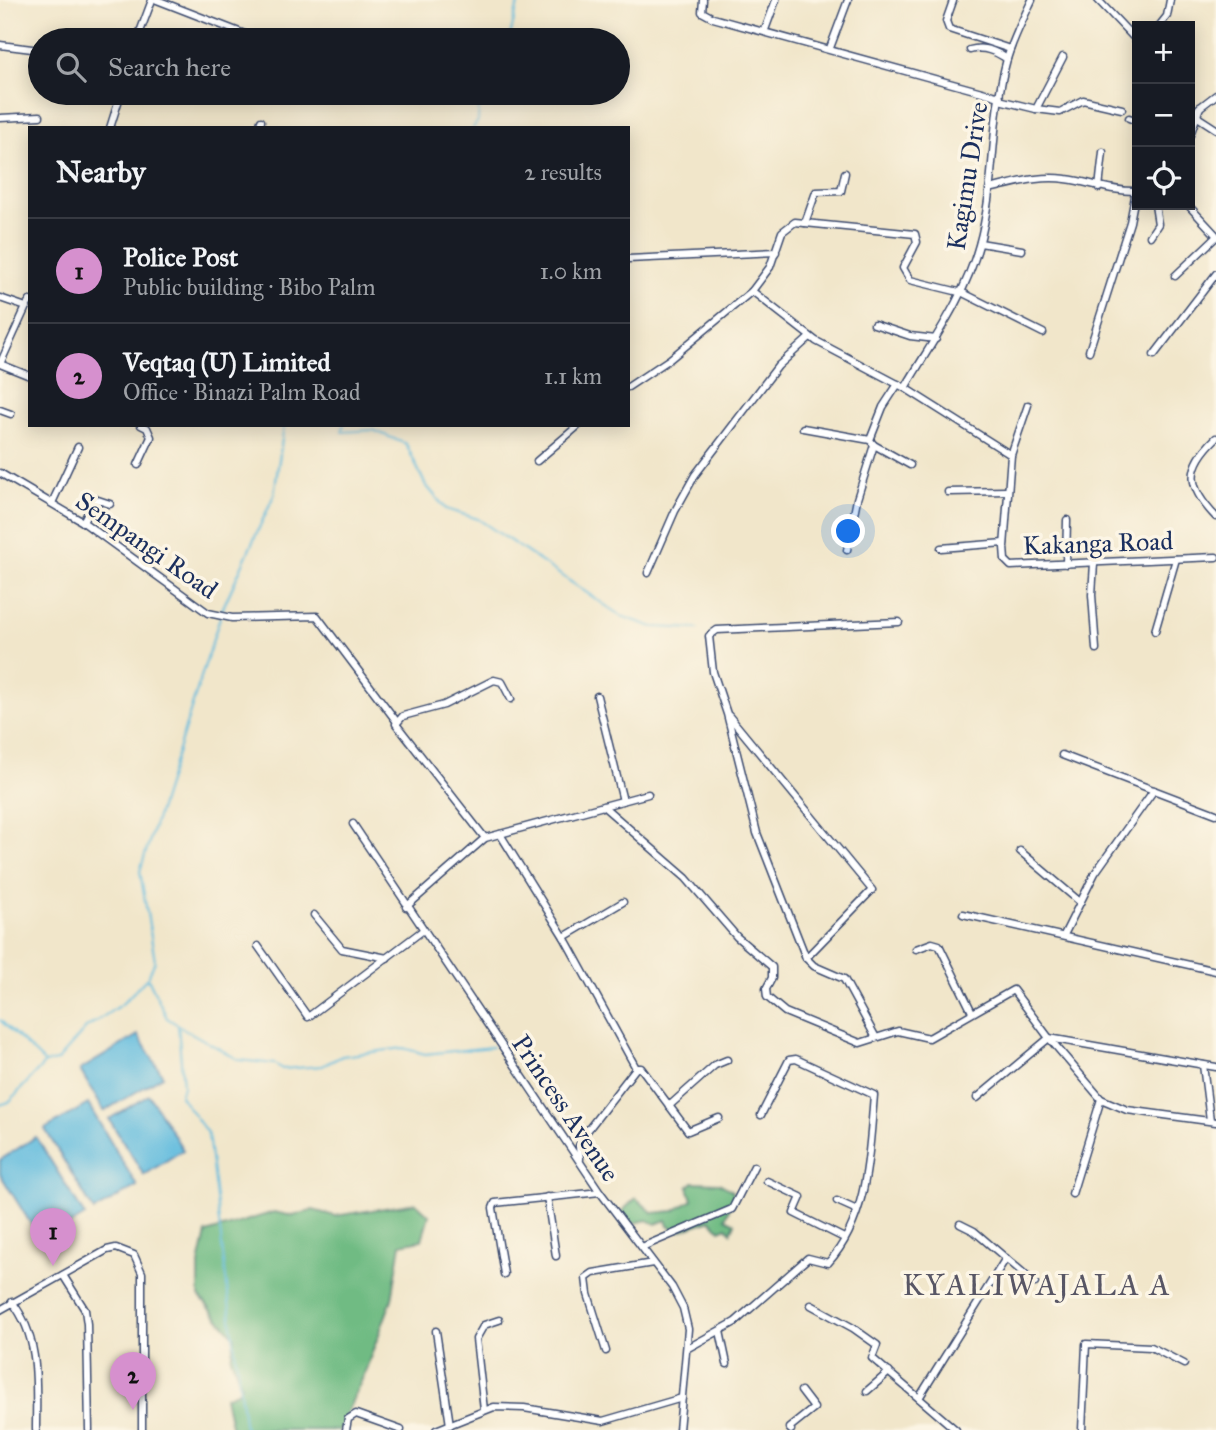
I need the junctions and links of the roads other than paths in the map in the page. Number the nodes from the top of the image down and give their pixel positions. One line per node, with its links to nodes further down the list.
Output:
1 (155, 0): 10 (street); 11 (street)
2 (702, 0): 12 (street)
3 (776, 0): 12 (street)
4 (848, 0): 16 (street)
5 (1032, 0): 17 (street, Kagimu Drive)
6 (1098, 0): 13 (street)
7 (1170, 0): 9 (street)
8 (953, 1): 17 (street)
9 (1163, 21)
10 (142, 28)
11 (228, 28)
12 (765, 30): 16 (street)
13 (1132, 36)
14 (0, 45): 15 (street)
15 (28, 48)
16 (830, 48): 22 (street)
17 (1010, 49): 20 (street, Kagimu Drive)
18 (970, 50): 20 (street)
19 (1063, 57): 24 (street)
20 (1007, 59): 22 (street, Kagimu Drive)
21 (1216, 95): 26 (street)
22 (999, 99): 24 (street); 36 (street, Kagimu Drive)
23 (117, 105): 31 (street)
24 (1036, 109): 25 (street)
25 (1122, 109)
26 (1196, 110): 32 (street)
27 (40, 116): 28 (street)
28 (0, 118)
29 (1129, 118): 30 (street)
30 (1132, 119)
31 (111, 126)
32 (1216, 129)
33 (1103, 152): 35 (street)
34 (845, 173): 41 (street)
35 (1099, 188): 36 (street); 37 (street)
36 (989, 189): 44 (street, Kagimu Drive)
37 (1132, 191)
38 (1133, 210): 58 (street)
39 (1156, 210): 42 (street)
40 (1193, 210): 43 (street)
41 (805, 223): 46 (street); 51 (street)
42 (1150, 236)
43 (1216, 236): 49 (street)
44 (980, 243): 45 (street); 51 (street, Kagimu Drive)
45 (1022, 250)
46 (776, 252): 47 (street); 50 (street)
47 (630, 259)
48 (1216, 274): 59 (street)
49 (1175, 276)
50 (752, 291): 56 (street); 61 (street)
51 (963, 293): 55 (street); 57 (street, Kagimu Drive)
52 (0, 298): 53 (street)
53 (27, 308): 60 (street)
54 (874, 324): 57 (street)
55 (1043, 333)
56 (810, 337): 62 (street); 91 (street)
57 (936, 339): 62 (street, Kagimu Drive)
58 (1089, 351)
59 (1154, 355)
60 (28, 375)
61 (630, 386)
62 (902, 386): 70 (street, Kagimu Drive); 72 (street)
63 (1028, 405): 72 (street, Kakanga Road)
64 (0, 410): 65 (street)
65 (11, 414)
66 (145, 427): 74 (street)
67 (577, 427): 73 (street)
68 (803, 428): 70 (street)
69 (1216, 438): 81 (street)
70 (872, 443): 75 (street); 86 (street, Kagimu Drive)
71 (78, 447): 79 (street)
72 (1011, 455): 77 (street, Kakanga Road)
73 (537, 461)
74 (138, 465)
75 (910, 465)
76 (0, 473): 79 (street, Sempangi Road)
77 (1007, 491): 78 (street); 84 (street, Kakanga Road)
78 (948, 492)
79 (52, 503): 83 (street, Sempangi Road)
80 (110, 504): 83 (street)
81 (1216, 517)
82 (1067, 520): 90 (street)
83 (83, 522): 98 (street, Sempangi Road)
84 (1004, 543): 85 (street); 90 (street, Kakanga Road)
85 (941, 548)
86 (848, 551)
87 (1216, 557): 88 (street, Kakanga Road)
88 (1176, 559): 89 (street, Kakanga Road); 93 (street)
89 (1094, 563): 90 (street, Kakanga Road); 94 (street)
90 (1066, 564)
91 (648, 573)
92 (900, 622): 97 (street)
93 (1156, 632)
94 (1096, 649)
95 (597, 696): 102 (street)
96 (511, 699): 98 (street)
97 (727, 714): 120 (street); 120 (street)
98 (397, 722): 107 (street)
99 (1062, 755): 100 (street)
100 (1154, 790): 104 (street); 110 (street)
101 (648, 794): 102 (street)
102 (623, 801): 103 (street)
103 (603, 806): 106 (street); 123 (street)
104 (1216, 814)
105 (353, 824): 111 (street, Princess Avenue)
106 (500, 834): 107 (street); 116 (street)
107 (485, 838): 111 (street)
108 (1020, 851): 110 (street)
109 (623, 902): 116 (street)
110 (1080, 902): 115 (street)
111 (406, 907): 114 (street, Princess Avenue)
112 (963, 914): 115 (street)
113 (314, 915): 119 (street)
114 (422, 931): 119 (street); 135 (street, Princess Avenue)
115 (1065, 935): 121 (street)
116 (564, 937): 128 (street)
117 (258, 946): 119 (street)
118 (916, 949): 122 (street)
119 (387, 958)
120 (806, 958): 123 (street)
121 (1216, 971)
122 (972, 1012): 123 (street); 124 (street)
123 (876, 1036)
124 (1049, 1038): 126 (street); 129 (street); 130 (street)
125 (727, 1059): 131 (street)
126 (1203, 1065): 127 (street); 134 (street)
127 (1216, 1067)
128 (636, 1068): 131 (street); 135 (street)
129 (977, 1098)
130 (1101, 1099): 134 (street); 139 (street)
131 (669, 1106): 133 (street)
132 (761, 1115): 142 (street)
133 (719, 1118)
134 (1213, 1121)
135 (580, 1159): 138 (street, Princess Avenue)
136 (754, 1166): 145 (street)
137 (767, 1181): 144 (street)
138 (600, 1192): 140 (street); 145 (street, Princess Avenue)
139 (1072, 1194)
140 (547, 1197): 146 (street); 149 (street)
141 (837, 1201): 142 (street)
142 (857, 1210): 144 (street)
143 (960, 1224): 147 (street)
144 (844, 1238): 157 (street)
145 (642, 1248): 148 (street, Princess Avenue)
146 (556, 1256)
147 (1006, 1258): 151 (street); 166 (street)
148 (653, 1263): 158 (street, Princess Avenue); 159 (street)
149 (505, 1274)
150 (63, 1275): 152 (street); 170 (street); 171 (street)
151 (1035, 1283)
152 (12, 1302): 154 (street); 169 (street)
153 (811, 1305): 162 (street)
154 (0, 1310)
155 (499, 1320): 167 (street)
156 (436, 1331): 168 (street)
157 (720, 1331): 158 (street); 160 (street)
158 (688, 1349): 165 (street, Princess Avenue)
159 (606, 1351)
160 (727, 1364)
161 (1184, 1364): 178 (street)
162 (889, 1372): 164 (street); 166 (street)
163 (801, 1391): 176 (street)
164 (867, 1391)
165 (682, 1398): 167 (street); 175 (street, Princess Avenue)
166 (919, 1398): 177 (street)
167 (484, 1410): 168 (street)
168 (450, 1425): 174 (street)
169 (36, 1430)
170 (89, 1430)
171 (142, 1430)
172 (346, 1430): 173 (street)
173 (401, 1430)
174 (436, 1430)
175 (679, 1430)
176 (791, 1430)
177 (956, 1430)
178 (1082, 1430)

